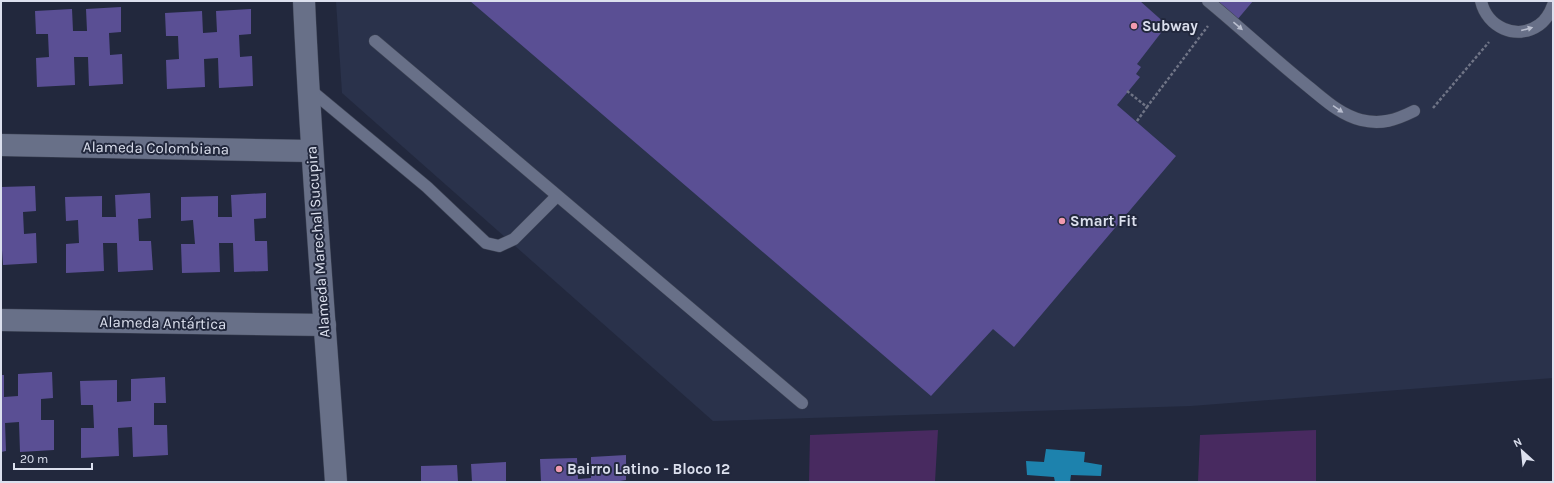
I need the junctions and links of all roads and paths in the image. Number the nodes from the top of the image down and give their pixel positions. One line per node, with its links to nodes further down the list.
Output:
1 (304, 1): 8 (street, Alameda Marechal Sucupira)
2 (1208, 1): 11 (lane, one-way to 11)
3 (1481, 1): 6 (lane)
4 (1551, 13): 6 (lane, one-way to 4)
5 (1210, 22): 10 (path)
6 (1501, 28): 12 (path)
7 (375, 41): 16 (lane)
8 (308, 88): 15 (street, Alameda Marechal Sucupira); 16 (lane)
9 (1127, 91): 10 (path)
10 (1147, 107): 13 (path)
11 (1414, 111)
12 (1428, 113)
13 (1137, 121)
14 (1, 145): 15 (street, Alameda Colombiana)
15 (311, 151): 18 (street, Alameda Marechal Sucupira)
16 (557, 196): 19 (lane)
17 (1, 320): 18 (street, Alameda Antártica)
18 (325, 325): 20 (street, Alameda Marechal Sucupira)
19 (802, 403)
20 (336, 482)

